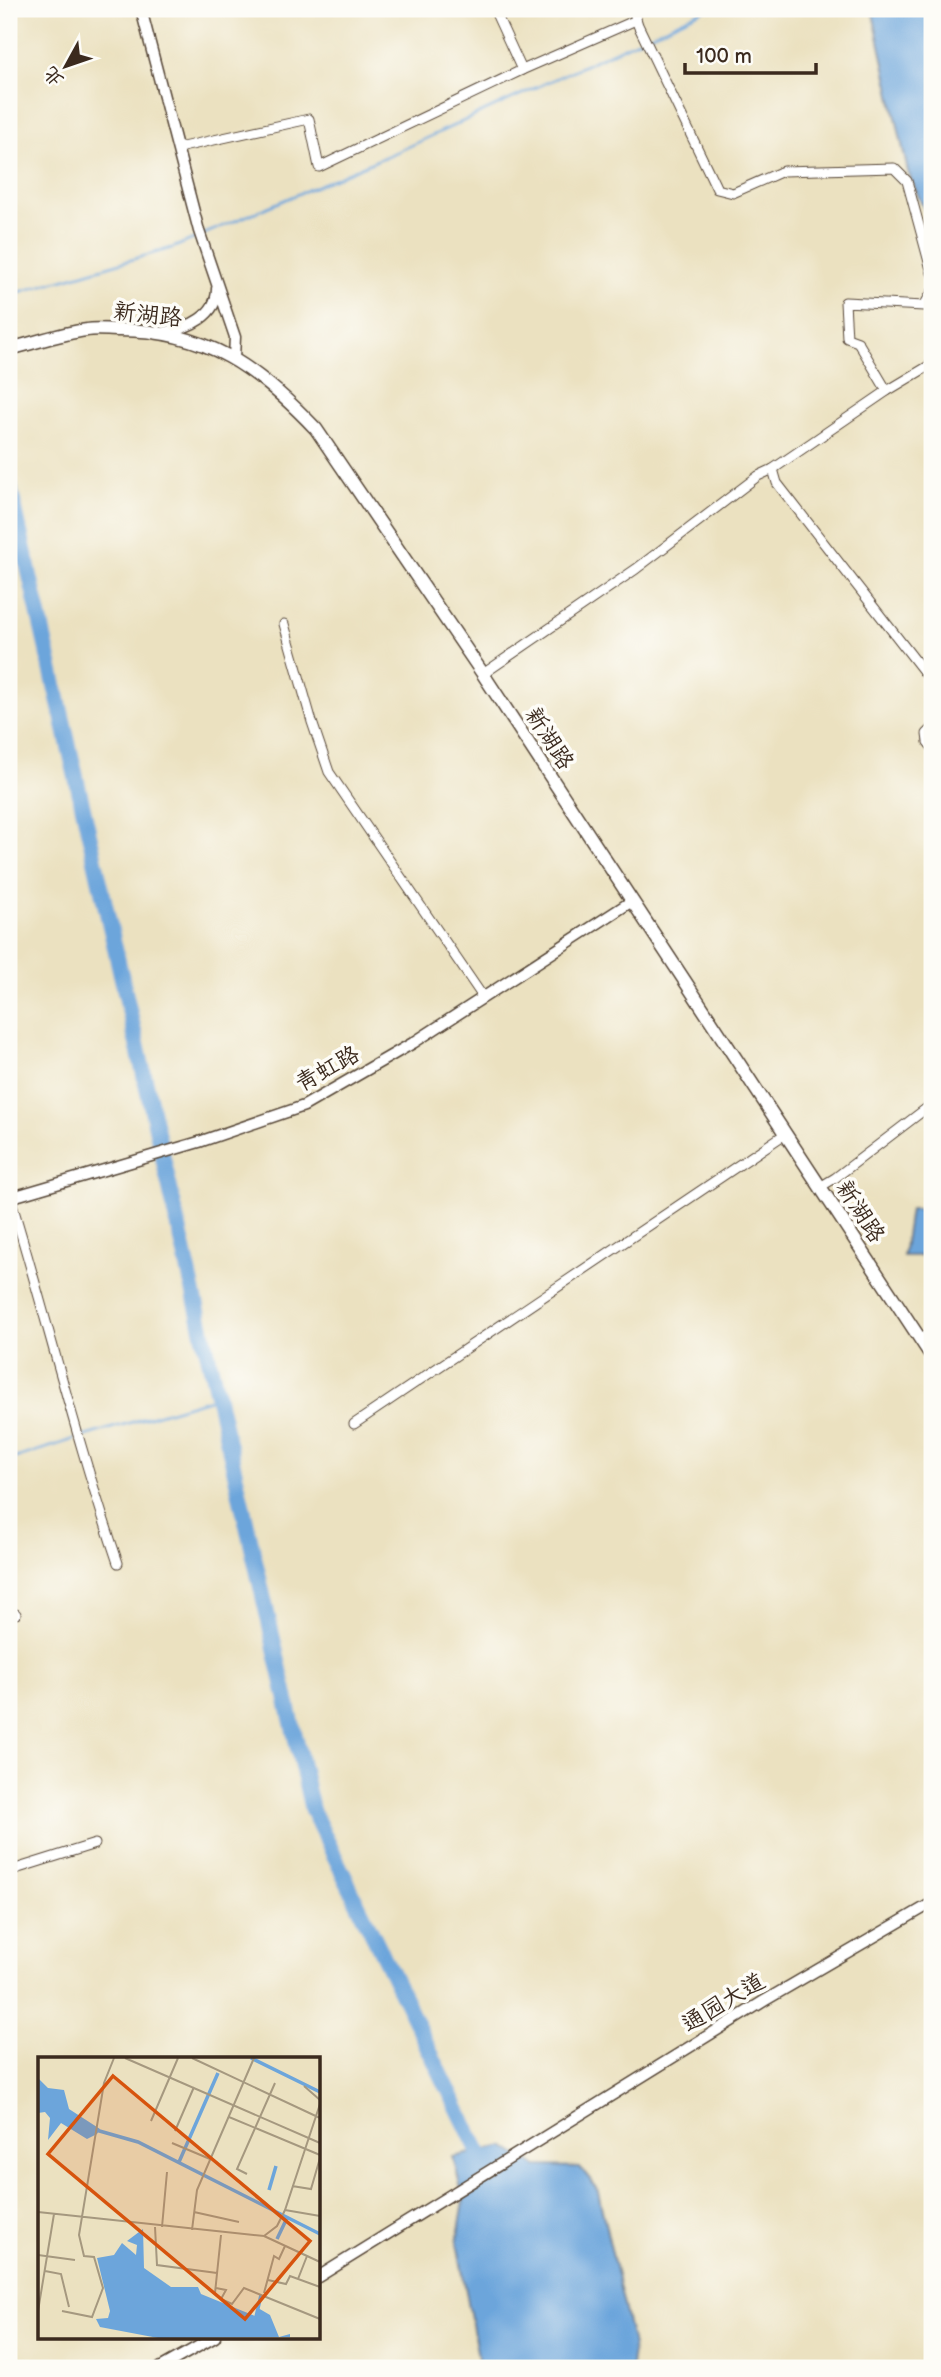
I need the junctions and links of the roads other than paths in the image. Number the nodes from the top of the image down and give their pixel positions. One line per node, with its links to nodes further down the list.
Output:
1 (141, 9): 6 (street)
2 (494, 9): 5 (street)
3 (633, 9): 4 (street)
4 (637, 22): 5 (street); 7 (street)
5 (522, 70): 6 (street)
6 (178, 148): 8 (street)
7 (932, 273)
8 (217, 283): 10 (street); 12 (street)
9 (932, 292): 14 (street)
10 (166, 332): 11 (main road, 新湖路); 12 (main road, 新湖路)
11 (9, 349)
12 (234, 359): 17 (main road, 新湖路)
13 (932, 364): 14 (street)
14 (887, 391): 15 (street)
15 (773, 469): 17 (street); 18 (street)
16 (284, 624): 22 (street)
17 (483, 674): 21 (main road, 新湖路)
18 (932, 682)
19 (932, 729): 20 (street)
20 (932, 747)
21 (632, 901): 22 (street, 青虹路); 24 (main road, 新湖路)
22 (483, 997): 26 (street, 青虹路)
23 (932, 1104): 25 (street)
24 (785, 1134): 25 (main road, 新湖路); 28 (street)
25 (820, 1187): 27 (main road, 新湖路)
26 (9, 1198): 29 (street)
27 (932, 1357)
28 (354, 1424)
29 (118, 1563)
30 (95, 1844): 31 (street)
31 (9, 1871)
32 (932, 1903): 33 (street, 通园大道)
33 (320, 2276)
34 (213, 2338): 35 (street)
35 (160, 2368)

